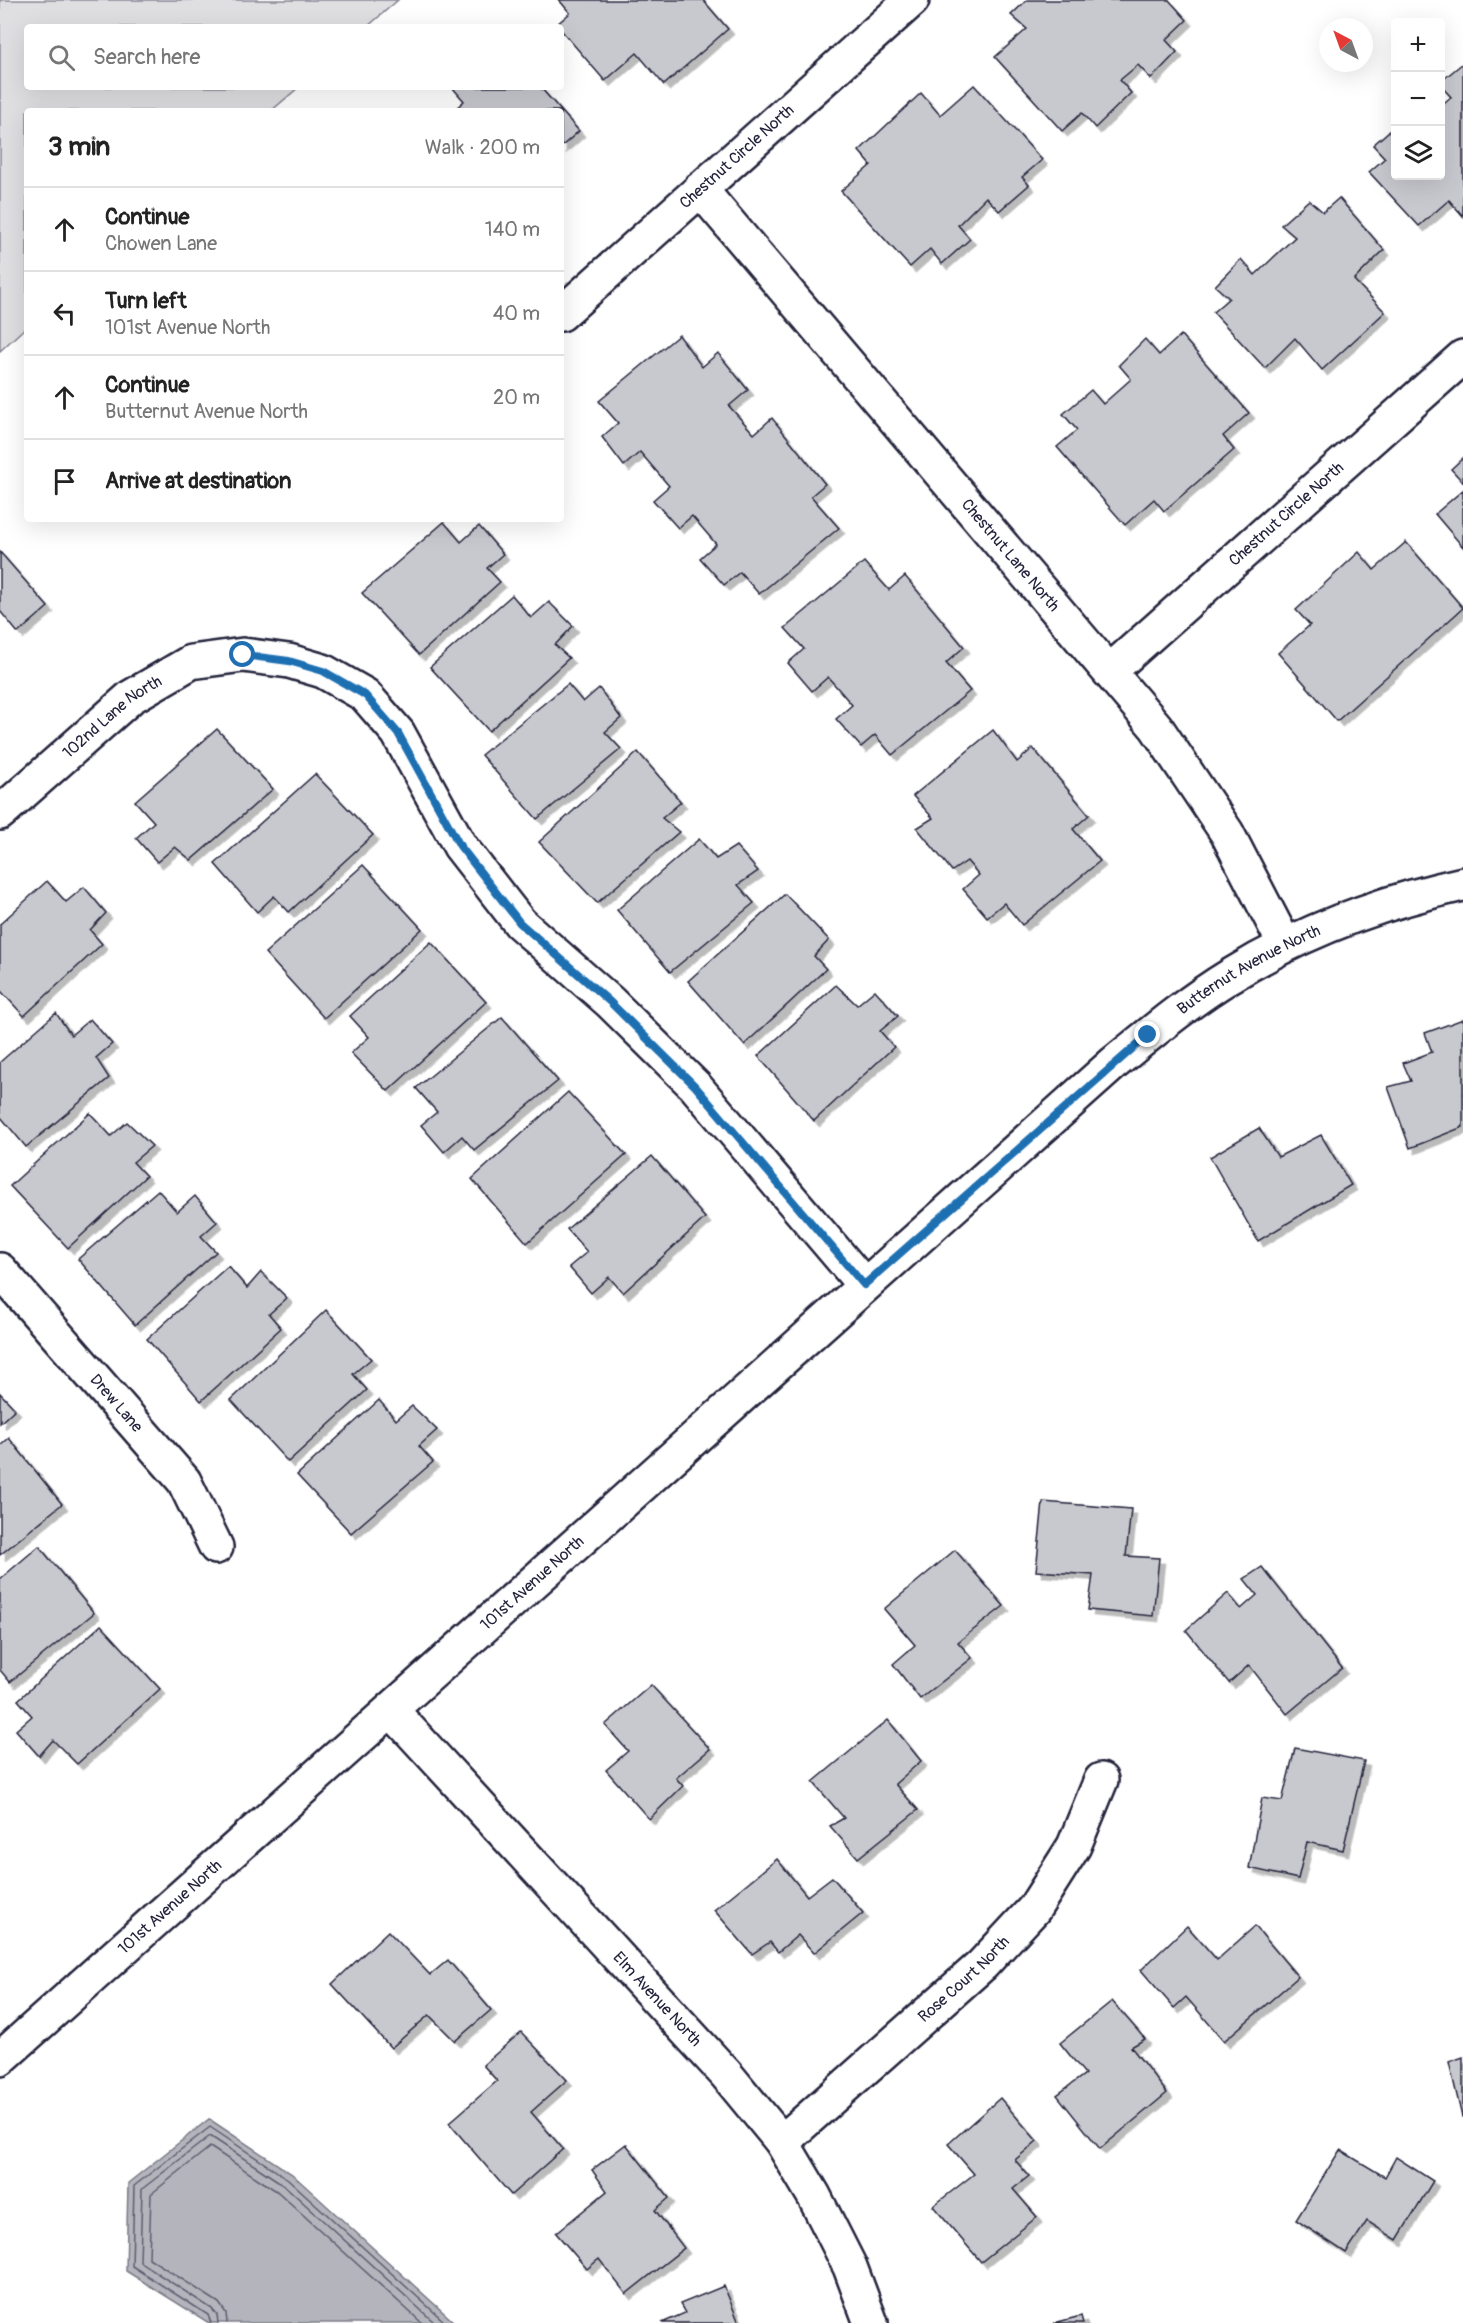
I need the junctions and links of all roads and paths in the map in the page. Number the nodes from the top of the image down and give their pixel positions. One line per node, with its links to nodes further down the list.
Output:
1 (912, 0): 2 (street, Chestnut Circle North)
2 (700, 189): 3 (street, Chestnut Circle North); 5 (street, Chestnut Lane North)
3 (564, 311)
4 (1463, 357): 5 (street, Chestnut Circle North)
5 (1110, 671): 8 (street, Chestnut Lane North)
6 (0, 813): 11 (street, 102nd Lane North)
7 (1463, 884): 8 (street, Butternut Avenue North)
8 (1285, 945): 9 (street, Butternut Avenue North)
9 (1065, 1108): 11 (street, 101st Avenue North)
10 (0, 1270): 12 (street, Drew Lane)
11 (864, 1285): 13 (street, 101st Avenue North)
12 (216, 1548)
13 (391, 1710): 15 (street, 101st Avenue North); 16 (street, Elm Avenue North)
14 (1101, 1780): 16 (street, Rose Court North)
15 (0, 2059)
16 (782, 2142): 17 (street, Elm Avenue North)
17 (871, 2323)

